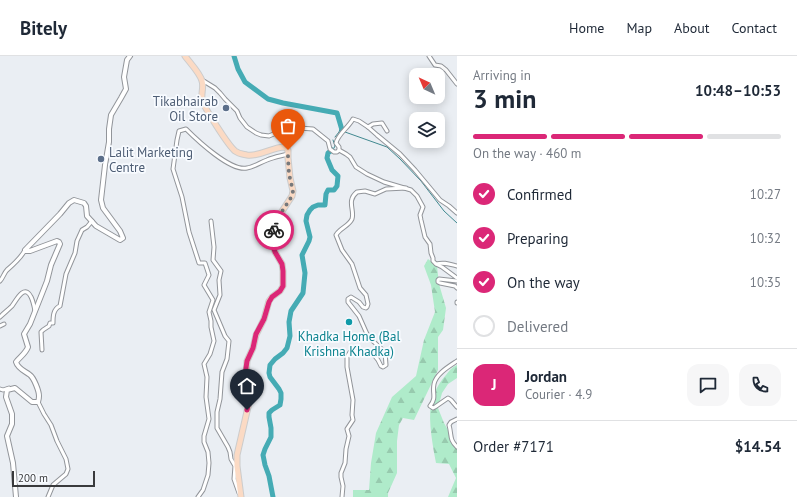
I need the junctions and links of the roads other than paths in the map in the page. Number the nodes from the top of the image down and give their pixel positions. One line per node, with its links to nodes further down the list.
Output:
1 (130, 56): 12 (street)
2 (185, 56): 4 (main road)
3 (429, 56): 5 (street)
4 (202, 80): 8 (street); 9 (main road)
5 (457, 84)
6 (368, 127): 7 (street); 8 (street); 11 (street)
7 (387, 131)
8 (339, 150): 10 (street)
9 (288, 154): 21 (street); 35 (main road)
10 (406, 188): 15 (street); 36 (street)
11 (457, 212)
12 (92, 221): 14 (street); 24 (street)
13 (211, 221): 20 (street)
14 (25, 250): 18 (street); 22 (street)
15 (436, 264): 16 (street); 17 (street)
16 (457, 266)
17 (457, 280): 19 (street)
18 (0, 281)
19 (457, 288)
20 (220, 295): 21 (street); 35 (street)
21 (213, 300): 34 (street)
22 (35, 311): 23 (street); 28 (street)
23 (0, 317)
24 (42, 350)
25 (457, 362): 29 (street)
26 (15, 388): 27 (street); 28 (street); 32 (street)
27 (0, 389)
28 (38, 402): 33 (street)
29 (457, 407)
30 (457, 419): 31 (street)
31 (457, 448)
32 (16, 497)
33 (48, 497)
34 (198, 497)
35 (241, 497)
36 (342, 497)

